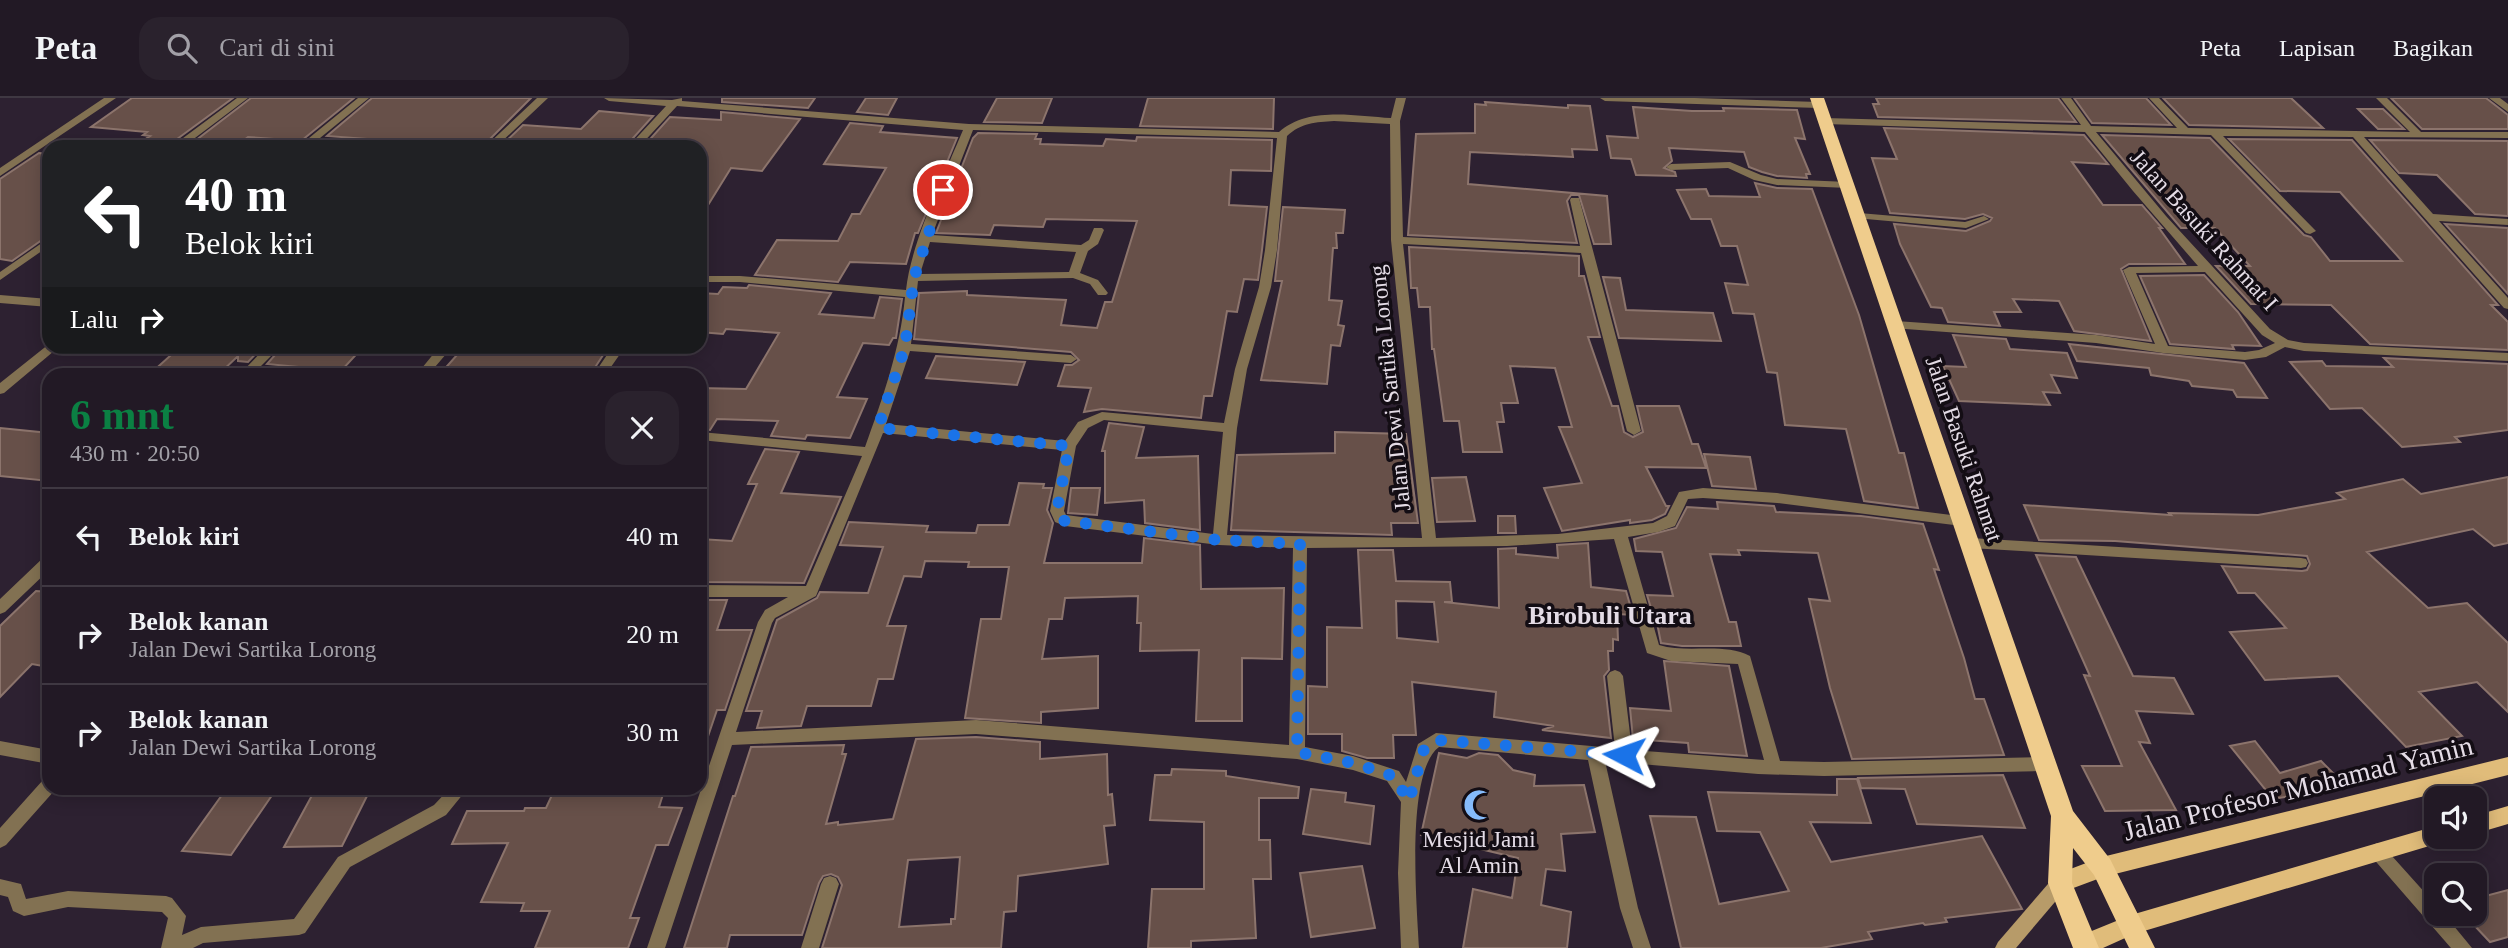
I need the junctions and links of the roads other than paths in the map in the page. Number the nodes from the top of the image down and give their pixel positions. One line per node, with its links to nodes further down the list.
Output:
1 (111, 98): 24 (street)
2 (243, 98): 25 (street)
3 (364, 98): 26 (street)
4 (543, 98): 27 (street)
5 (609, 98): 12 (street)
6 (1401, 98): 15 (street, Jalan Dewi Sartika Lorong)
7 (1605, 98): 13 (street, Jalan Basuki Rahmat I)
8 (2066, 98): 17 (street, Jalan Basuki Rahmat I)
9 (2154, 98): 18 (street)
10 (2381, 98): 22 (street)
11 (2494, 98): 14 (street)
12 (676, 101): 16 (street); 28 (street)
13 (1820, 108): 17 (street, Jalan Basuki Rahmat I); 32 (highway, Jalan Basuki Rahmat)
14 (2508, 109)
15 (1395, 121): 20 (street); 41 (street, Jalan Dewi Sartika Lorong)
16 (969, 127): 20 (street); 40 (street)
17 (2088, 129): 18 (street, Jalan Basuki Rahmat I); 45 (street, Jalan Basuki Rahmat I)
18 (2185, 131): 19 (street, Jalan Basuki Rahmat I)
19 (2215, 133): 21 (street, Jalan Basuki Rahmat I); 39 (street)
20 (1282, 135): 68 (street)
21 (2356, 135): 22 (street, Jalan Basuki Rahmat I); 35 (street)
22 (2419, 135): 23 (street, Jalan Basuki Rahmat I)
23 (2508, 135)
24 (49, 140)
25 (186, 140)
26 (312, 140)
27 (498, 140)
28 (640, 140)
29 (42, 145): 31 (street)
30 (1671, 167): 32 (street)
31 (0, 173)
32 (1848, 185): 34 (highway, Jalan Basuki Rahmat)
33 (1575, 200): 44 (street)
34 (1859, 216): 36 (street); 55 (highway, Jalan Basuki Rahmat)
35 (2429, 218): 37 (street); 54 (street)
36 (1984, 219)
37 (2508, 222)
38 (1098, 230): 43 (street)
39 (2310, 230)
40 (925, 238): 43 (street); 48 (street)
41 (1397, 240): 44 (street); 78 (street, Jalan Dewi Sartika Lorong)
42 (42, 246): 47 (street)
43 (1083, 249): 46 (street)
44 (1586, 250): 69 (street)
45 (2207, 269): 56 (street, Jalan Basuki Rahmat I); 58 (street)
46 (1074, 275): 48 (street); 50 (street)
47 (0, 277)
48 (914, 278): 51 (street)
49 (707, 279): 51 (street)
50 (1102, 293)
51 (911, 294): 57 (street)
52 (0, 299): 53 (street)
53 (42, 302)
54 (2508, 306)
55 (1896, 325): 58 (street); 73 (highway, Jalan Basuki Rahmat)
56 (2284, 343): 58 (street); 62 (street, Jalan Basuki Rahmat I)
57 (905, 347): 63 (street); 67 (street)
58 (2163, 349)
59 (44, 354): 66 (street)
60 (267, 354): 64 (street)
61 (440, 354): 65 (street)
62 (2508, 357)
63 (1071, 359)
64 (252, 368)
65 (428, 368)
66 (0, 390)
67 (878, 428): 71 (street); 72 (street)
68 (1230, 428): 71 (street); 75 (street)
69 (1634, 431)
70 (707, 437): 72 (street)
71 (1069, 446): 75 (street, Jalan Dewi Sartika Lorong)
72 (870, 452): 82 (street)
73 (1962, 521): 74 (street); 76 (highway, Jalan Basuki Rahmat)
74 (1620, 534): 78 (street); 93 (street)
75 (1219, 540): 77 (street, Jalan Dewi Sartika Lorong)
76 (1970, 543): 79 (street); 91 (highway, Jalan Basuki Rahmat)
77 (1300, 544): 78 (street, Jalan Dewi Sartika Lorong); 87 (street)
78 (1430, 544)
79 (2301, 563)
80 (42, 568): 83 (street)
81 (707, 591): 82 (street)
82 (811, 592): 85 (street)
83 (0, 608)
84 (1615, 676): 89 (street)
85 (726, 739): 87 (street); 110 (street)
86 (0, 748): 90 (street)
87 (1297, 752): 96 (street)
88 (1595, 753): 89 (street); 96 (street); 113 (street)
89 (1624, 755): 93 (street)
90 (42, 756)
91 (2045, 764): 93 (street); 98 (highway, Jalan Basuki Rahmat)
92 (2508, 766): 103 (main road, Jalan Profesor Mohamad Yamin)
93 (1774, 767)
94 (42, 793): 101 (street)
95 (454, 795): 109 (street)
96 (1409, 801): 112 (street)
97 (2508, 815): 99 (main road)
98 (2063, 816): 103 (highway); 104 (highway)
99 (2487, 821)
100 (2424, 838): 102 (main road)
101 (0, 840)
102 (2377, 851): 107 (main road); 116 (street)
103 (2102, 867): 104 (main road, Jalan Profesor Mohamad Yamin); 107 (highway)
104 (2060, 883): 108 (highway); 114 (main road)
105 (830, 884): 111 (street)
106 (0, 887): 109 (street)
107 (2131, 925): 108 (main road); 115 (highway)
108 (2081, 947)
109 (173, 948)
110 (656, 948)
111 (810, 948)
112 (1410, 948)
113 (1642, 948)
114 (2004, 948)
115 (2142, 948)
116 (2463, 948)

